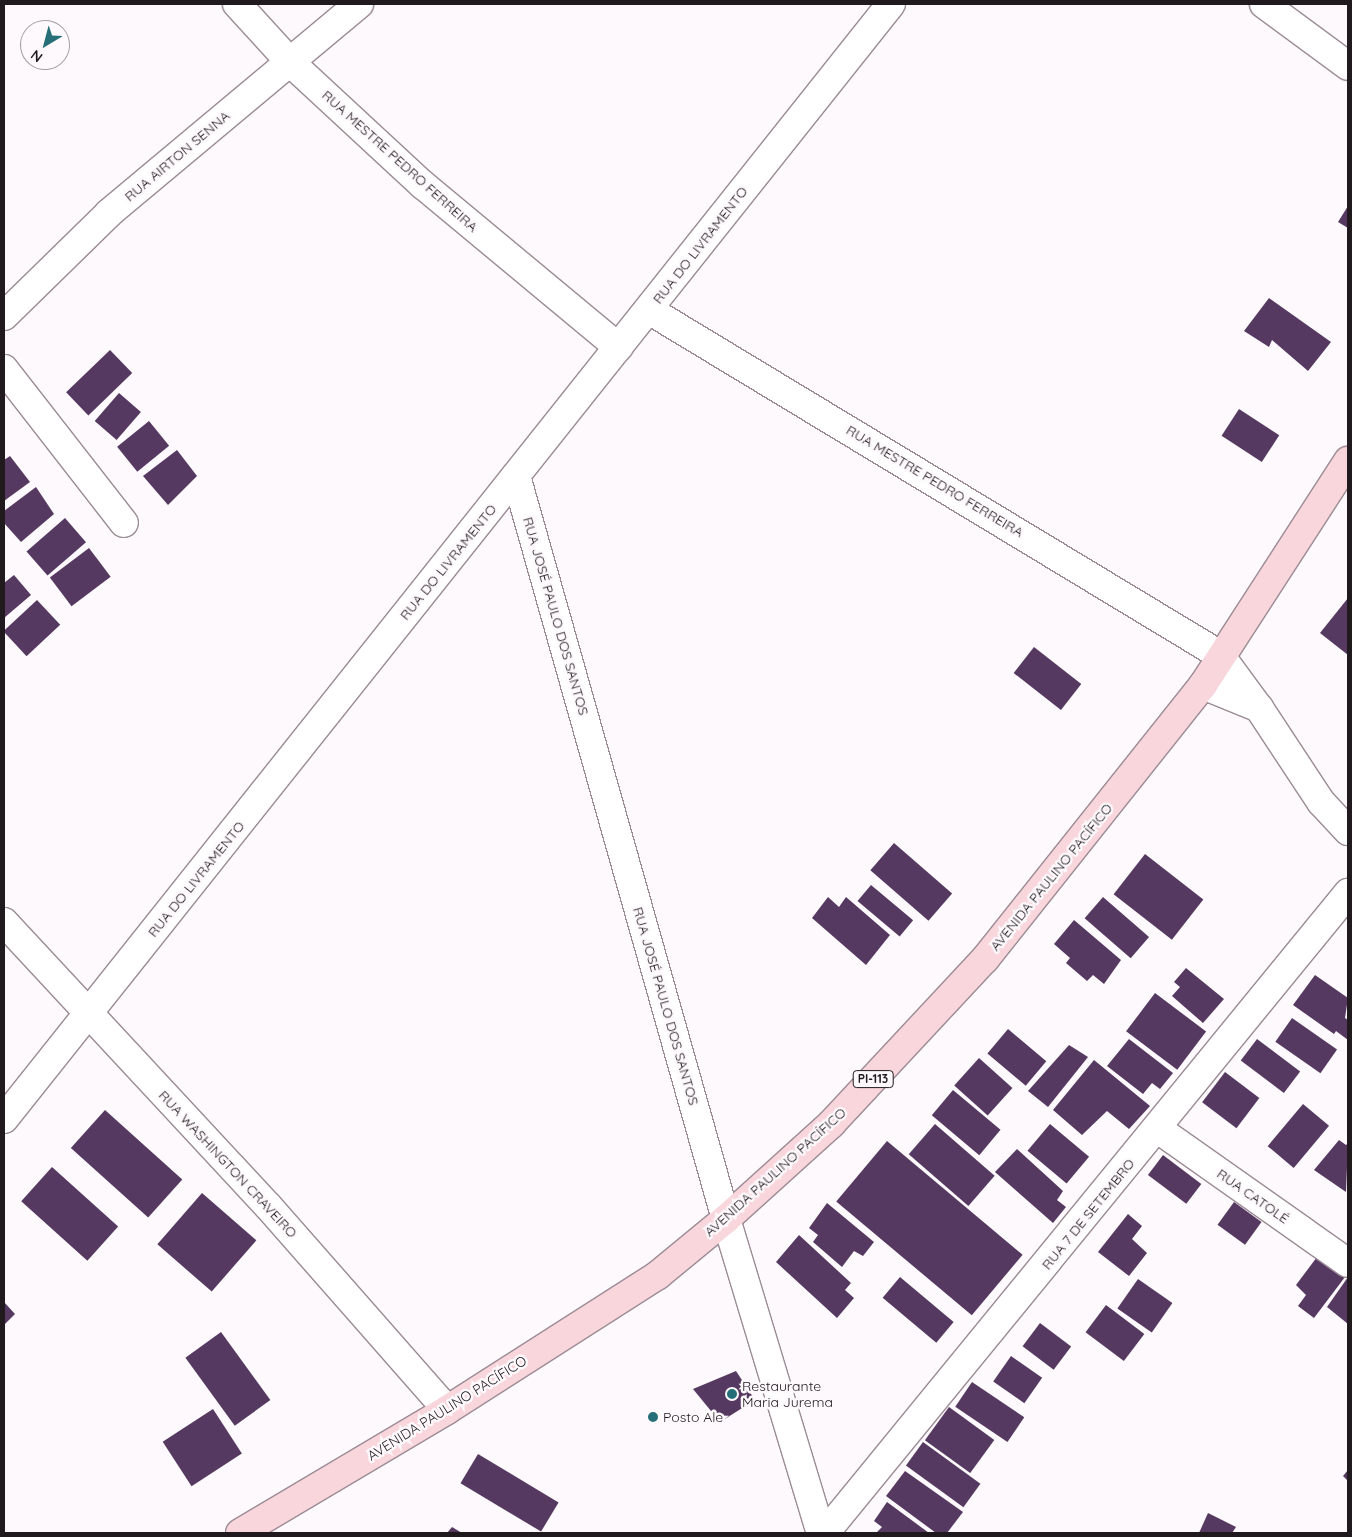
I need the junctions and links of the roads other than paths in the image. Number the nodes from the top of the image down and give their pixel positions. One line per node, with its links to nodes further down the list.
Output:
1 (237, 4): 5 (street, RUA MESTRE PEDRO FERREIRA)
2 (359, 4): 5 (street, RUA AIRTON SENNA)
3 (891, 4): 7 (street, RUA DO LIVRAMENTO)
4 (1264, 4): 6 (street)
5 (290, 62): 8 (street, RUA AIRTON SENNA); 9 (street, RUA MESTRE PEDRO FERREIRA)
6 (1348, 66)
7 (649, 310): 9 (street, RUA DO LIVRAMENTO); 14 (street, RUA MESTRE PEDRO FERREIRA)
8 (4, 316)
9 (618, 347): 12 (street, RUA DO LIVRAMENTO)
10 (4, 369): 13 (street)
11 (1348, 461): 14 (main road, AVENIDA PAULINO PACÍFICO / PI-113)
12 (516, 476): 20 (street, RUA DO LIVRAMENTO); 23 (street, RUA JOSÉ PAULO DOS SANTOS)
13 (124, 523)
14 (1220, 655): 15 (main road, AVENIDA PAULINO PACÍFICO / PI-113); 16 (street)
15 (1203, 685): 16 (street); 23 (main road, AVENIDA PAULINO PACÍFICO / PI-113)
16 (1259, 708): 17 (street)
17 (1348, 831)
18 (1348, 893): 22 (street, RUA 7 DE SETEMBRO)
19 (4, 922): 20 (street, RUA WASHINGTON CRAVEIRO)
20 (88, 1014): 21 (street, RUA DO LIVRAMENTO); 25 (street, RUA WASHINGTON CRAVEIRO)
21 (4, 1119)
22 (1158, 1129): 24 (street, RUA CATOLÉ); 28 (street, RUA 7 DE SETEMBRO)
23 (726, 1219): 25 (main road, AVENIDA PAULINO PACÍFICO / PI-113); 27 (street, RUA JOSÉ PAULO DOS SANTOS)
24 (1348, 1263)
25 (447, 1410): 26 (main road, AVENIDA PAULINO PACÍFICO / PI-113)
26 (240, 1533)
27 (821, 1533)
28 (825, 1533)

